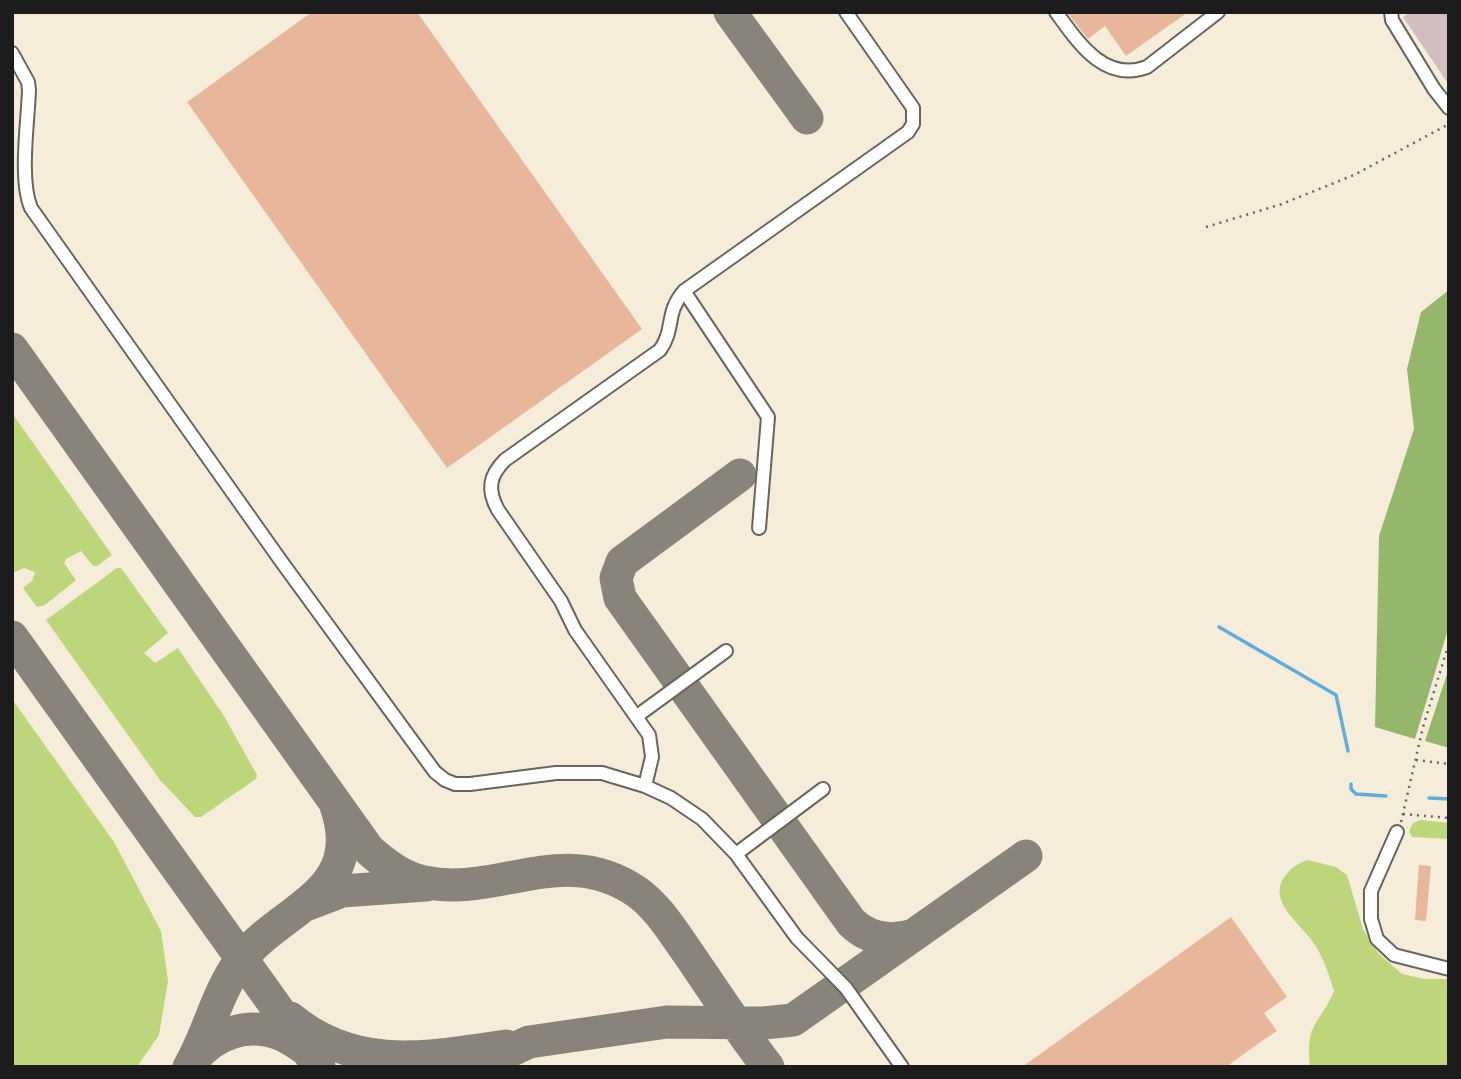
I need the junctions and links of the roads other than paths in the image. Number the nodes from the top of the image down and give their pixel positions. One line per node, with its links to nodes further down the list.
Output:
1 (846, 12): 7 (lane)
2 (1056, 12): 3 (lane)
3 (1218, 12)
4 (1391, 12): 6 (lane)
5 (12, 53): 11 (lane)
6 (1449, 107)
7 (684, 291): 8 (lane); 10 (lane)
8 (759, 528)
9 (726, 651): 10 (lane)
10 (637, 716): 11 (lane)
11 (645, 786): 14 (lane)
12 (823, 789): 14 (lane)
13 (1397, 832): 15 (lane)
14 (736, 854): 16 (lane)
15 (1449, 969)
16 (902, 1067)

